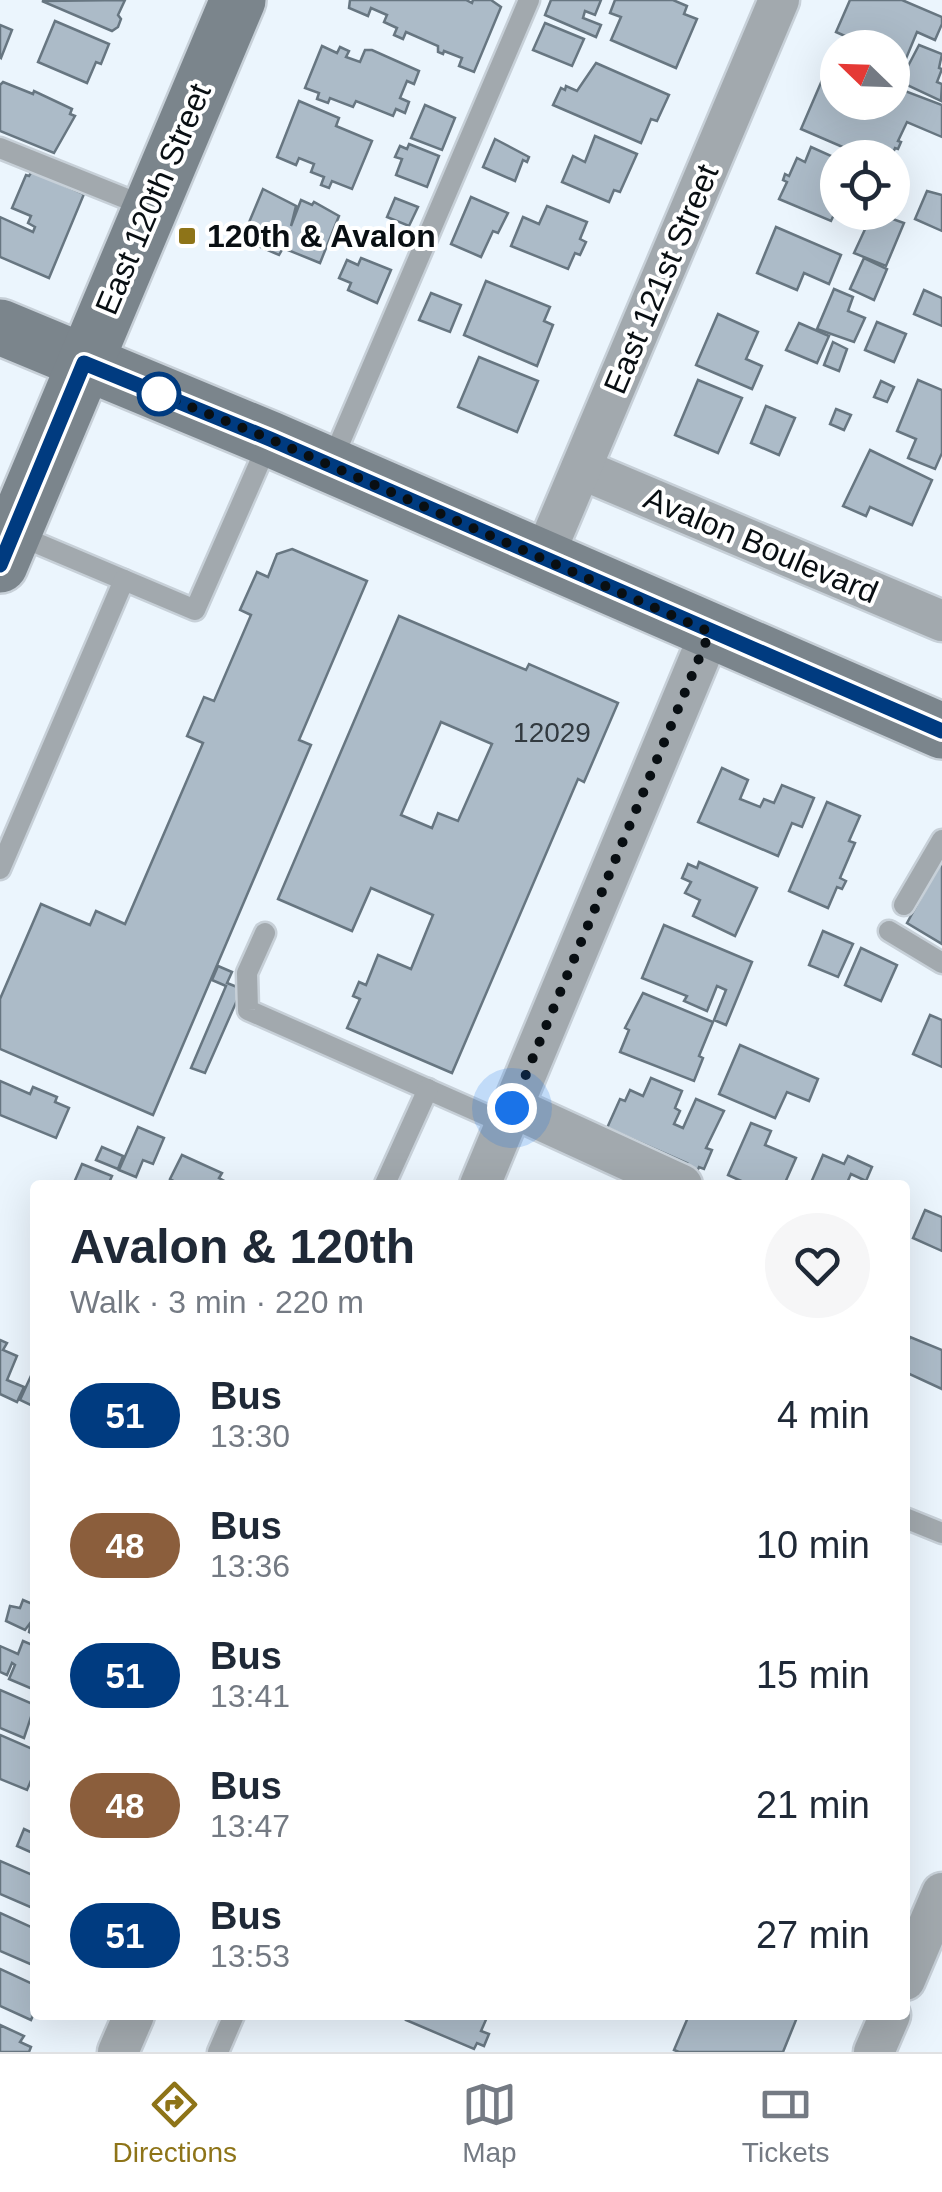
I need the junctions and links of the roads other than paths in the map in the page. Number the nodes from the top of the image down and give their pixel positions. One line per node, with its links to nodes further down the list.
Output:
1 (238, 0): 5 (main road, East 120th Street)
2 (530, 0): 9 (lane)
3 (779, 0): 10 (street, East 121st Street)
4 (0, 148): 5 (lane)
5 (149, 208): 7 (main road, East 120th Street)
6 (0, 327): 7 (main road)
7 (84, 363): 8 (main road); 11 (main road, East 120th Street)
8 (270, 439): 9 (main road); 13 (lane)
9 (330, 465): 12 (main road)
10 (581, 469): 12 (street, East 121st Street); 14 (street, Avalon Boulevard)
11 (7, 549): 13 (lane)
12 (543, 558): 15 (main road)
13 (124, 580): 17 (lane)
14 (942, 621)
15 (710, 632): 16 (main road); 25 (street)
16 (942, 731)
17 (7, 835): 19 (lane)
18 (942, 840): 20 (lane)
19 (0, 869)
20 (904, 905)
21 (889, 931): 23 (lane)
22 (265, 934): 24 (lane)
23 (942, 964)
24 (428, 1089): 25 (lane); 26 (lane)
25 (509, 1116): 27 (street); 28 (street)
26 (388, 1180)
27 (482, 1180)
28 (669, 1180)
29 (910, 1520): 30 (lane)
30 (942, 1533)
31 (942, 1893): 32 (street)
32 (910, 1968)
33 (132, 2020): 36 (street)
34 (232, 2020): 37 (lane)
35 (888, 2020): 38 (street)
36 (118, 2052)
37 (218, 2052)
38 (874, 2052)

